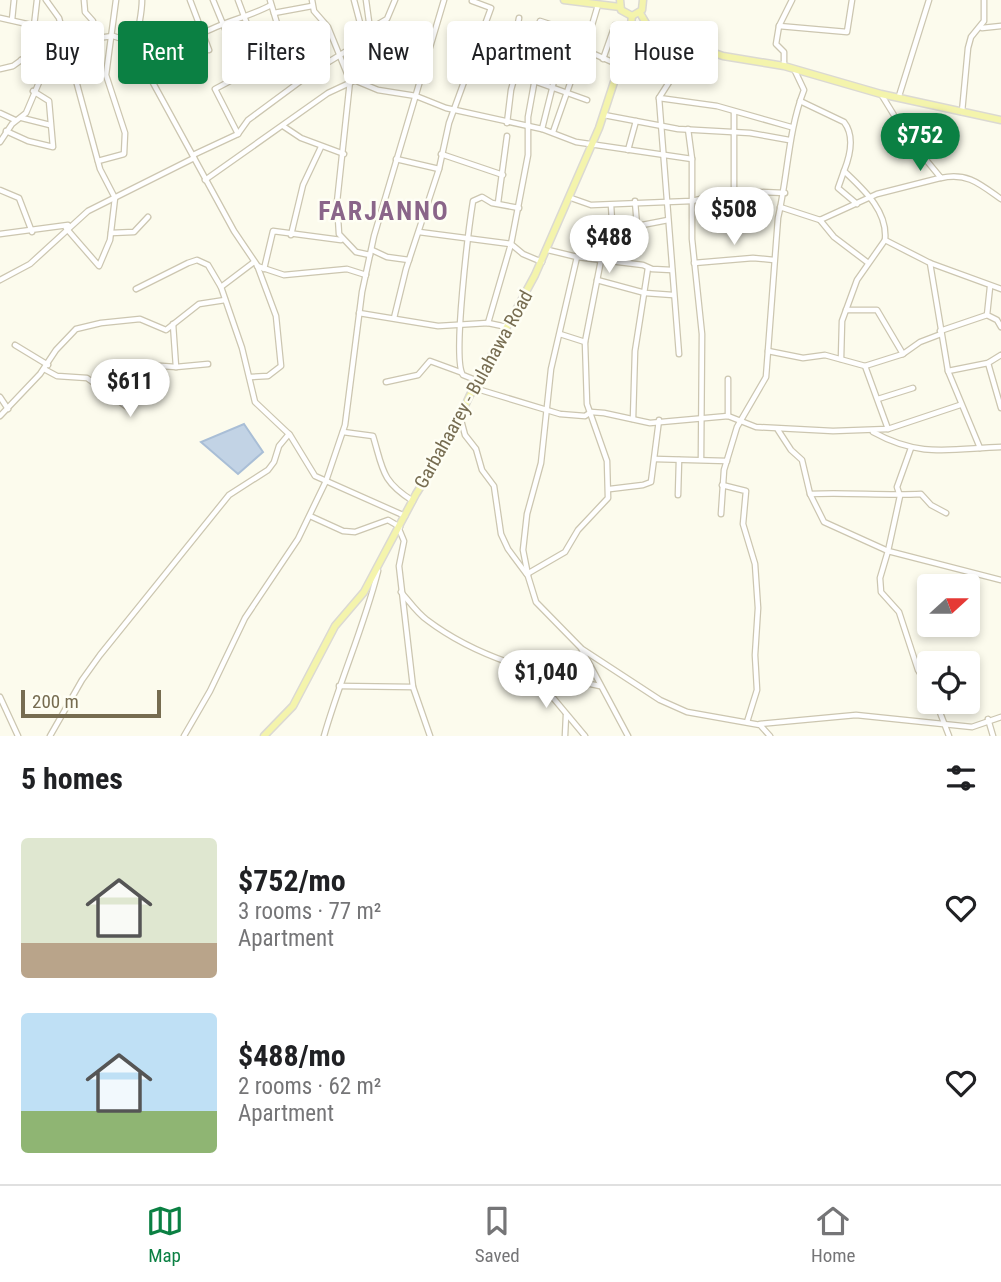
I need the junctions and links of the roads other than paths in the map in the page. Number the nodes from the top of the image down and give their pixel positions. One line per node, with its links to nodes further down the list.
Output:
1 (14, 0): 32 (street)
2 (37, 0): 33 (street)
3 (46, 0): 34 (street)
4 (84, 0): 35 (street)
5 (116, 0): 56 (street)
6 (142, 0): 36 (street)
7 (190, 0): 37 (street)
8 (213, 0): 50 (street)
9 (238, 0): 28 (street)
10 (354, 0): 41 (street)
11 (366, 0): 42 (street)
12 (395, 0): 43 (street)
13 (444, 0): 55 (street)
14 (564, 0): 25 (main road)
15 (643, 0): 27 (main road)
16 (792, 0): 51 (street)
17 (852, 0): 51 (street)
18 (921, 0): 21 (street)
19 (984, 0): 53 (street)
20 (472, 1): 44 (street)
21 (928, 2): 94 (street)
22 (270, 3): 26 (street); 28 (street)
23 (312, 3): 26 (street); 62 (street)
24 (620, 3): 25 (main road); 29 (main road)
25 (598, 5): 46 (street)
26 (274, 13): 40 (street)
27 (639, 13): 29 (main road); 48 (main road)
28 (243, 16): 38 (street); 39 (street)
29 (632, 16): 47 (main road, Garbahaarey - Bulahawa Road)
30 (0, 18): 32 (street)
31 (519, 18): 45 (street)
32 (12, 20): 49 (street)
33 (35, 21)
34 (59, 21)
35 (93, 21)
36 (141, 21)
37 (198, 21)
38 (238, 21)
39 (245, 21)
40 (276, 21)
41 (359, 21)
42 (369, 21)
43 (384, 21)
44 (487, 21)
45 (518, 21)
46 (593, 21)
47 (631, 21)
48 (646, 21)
49 (21, 22)
50 (222, 25): 54 (street)
51 (779, 26): 69 (street)
52 (1001, 26): 53 (street)
53 (981, 28): 100 (street)
54 (208, 31)
55 (433, 35)
56 (113, 36): 57 (street); 58 (street); 131 (street)
57 (104, 37)
58 (118, 38)
59 (610, 39): 64 (street)
60 (344, 51): 62 (street)
61 (718, 53): 69 (main road)
62 (339, 55): 66 (street); 68 (street)
63 (596, 56): 64 (street)
64 (603, 59): 67 (street)
65 (21, 60): 70 (street)
66 (330, 61)
67 (610, 61)
68 (344, 65)
69 (784, 66): 71 (main road)
70 (0, 69)
71 (795, 71): 92 (main road); 97 (street)
72 (37, 84): 90 (street)
73 (76, 84): 131 (street)
74 (154, 84): 127 (street)
75 (225, 84): 118 (street)
76 (296, 84): 118 (street)
77 (346, 84): 110 (street)
78 (352, 84): 125 (street)
79 (362, 84): 93 (street)
80 (419, 84): 93 (street)
81 (464, 84): 98 (street)
82 (515, 84): 107 (street)
83 (534, 84): 111 (street)
84 (543, 84): 89 (street)
85 (553, 84): 89 (street)
86 (571, 84): 91 (street)
87 (614, 84): 102 (main road, Garbahaarey - Bulahawa Road)
88 (668, 84): 95 (street)
89 (552, 87): 91 (street); 113 (street)
90 (33, 91): 103 (street); 109 (street)
91 (567, 92): 96 (street); 116 (street)
92 (881, 94): 94 (main road); 135 (street)
93 (416, 96): 98 (street); 129 (street)
94 (899, 96): 100 (main road)
95 (659, 98): 99 (street); 108 (street)
96 (587, 100)
97 (800, 101): 112 (street); 133 (street)
98 (454, 109): 107 (street); 126 (street)
99 (734, 112): 112 (street); 117 (street)
100 (962, 112): 104 (main road)
101 (0, 113): 105 (street)
102 (604, 115): 106 (street); 122 (main road, Garbahaarey - Bulahawa Road)
103 (22, 117): 105 (street); 109 (street)
104 (1001, 120)
105 (15, 121): 115 (street)
106 (636, 121): 108 (street); 124 (street)
107 (507, 123): 111 (street)
108 (660, 123): 114 (street); 128 (street)
109 (50, 125): 115 (street)
110 (283, 126): 123 (street); 136 (street)
111 (528, 127): 113 (street); 151 (street)
112 (792, 127): 120 (street)
113 (542, 129): 116 (street)
114 (688, 129): 117 (street); 130 (street)
115 (6, 131): 121 (street)
116 (553, 132): 122 (street)
117 (735, 132): 120 (street); 138 (street)
118 (237, 134): 127 (street)
119 (508, 136): 134 (street)
120 (789, 140): 139 (street)
121 (0, 142)
122 (592, 143): 124 (street); 141 (main road, Garbahaarey - Bulahawa Road)
123 (321, 147): 125 (street); 162 (street)
124 (628, 150): 128 (street)
125 (344, 154): 164 (street)
126 (441, 154): 132 (street); 134 (street)
127 (193, 156): 136 (street); 140 (street)
128 (664, 156): 130 (street); 146 (street)
129 (396, 159): 132 (street); 168 (street)
130 (692, 159): 145 (street)
131 (98, 161): 140 (street)
132 (439, 169): 159 (street)
133 (844, 171): 142 (street); 148 (street)
134 (503, 175): 147 (street)
135 (941, 178): 142 (street); 143 (street)
136 (205, 180): 177 (street)
137 (0, 190): 158 (street)
138 (734, 191): 139 (street); 145 (street)
139 (785, 193): 150 (street)
140 (115, 198): 157 (street); 160 (street)
141 (571, 198): 149 (street); 167 (main road, Garbahaarey - Bulahawa Road)
142 (871, 198): 148 (street); 165 (street)
143 (1001, 199)
144 (635, 201): 146 (street); 149 (street); 156 (street)
145 (692, 201): 146 (street); 175 (street)
146 (668, 202): 153 (street)
147 (498, 203): 151 (street); 163 (street)
148 (857, 204): 154 (street)
149 (611, 205): 155 (street)
150 (780, 207): 154 (street); 172 (street)
151 (519, 208): 166 (street)
152 (148, 216): 160 (street)
153 (668, 220): 156 (street); 180 (street)
154 (820, 220): 174 (street)
155 (612, 221): 156 (street); 171 (street)
156 (637, 226)
157 (68, 227): 158 (street); 160 (street); 182 (street)
158 (32, 232): 161 (street)
159 (419, 232): 163 (street); 170 (street)
160 (111, 233)
161 (0, 234)
162 (292, 234): 164 (street); 179 (street)
163 (467, 237): 166 (street); 197 (street)
164 (341, 240): 168 (street)
165 (886, 240): 174 (street); 176 (street)
166 (511, 244): 173 (street); 195 (street)
167 (548, 250): 169 (street); 173 (main road, Garbahaarey - Bulahawa Road)
168 (371, 253): 170 (street); 181 (street)
169 (577, 257): 171 (street); 201 (street)
170 (409, 260): 194 (street)
171 (600, 260): 178 (street); 183 (street)
172 (774, 260): 175 (street); 204 (street)
173 (542, 262): 198 (main road, Garbahaarey - Bulahawa Road)
174 (867, 262): 191 (street)
175 (694, 263): 230 (street)
176 (930, 263): 184 (street); 200 (street)
177 (256, 264): 179 (street); 185 (street); 216 (street)
178 (649, 268): 180 (street); 188 (street)
179 (264, 269): 181 (street)
180 (672, 270): 189 (street)
181 (366, 275): 192 (street)
182 (0, 280)
183 (597, 280): 188 (street); 202 (street)
184 (990, 286): 187 (street); 193 (street)
185 (220, 287): 186 (street); 190 (street)
186 (136, 289)
187 (1001, 289)
188 (645, 293): 189 (street); 232 (street)
189 (673, 295): 205 (street)
190 (225, 300): 196 (street); 216 (street)
191 (846, 310): 206 (street); 208 (street)
192 (359, 313): 194 (street); 237 (street)
193 (987, 315): 199 (street); 200 (street)
194 (394, 318): 197 (street)
195 (488, 323): 197 (street); 198 (street)
196 (173, 324): 212 (street); 213 (street)
197 (461, 324): 215 (street)
198 (508, 327): 219 (main road, Garbahaarey - Bulahawa Road)
199 (1001, 327)
200 (940, 332): 206 (street); 214 (street)
201 (560, 334): 202 (street); 226 (street)
202 (585, 342): 227 (street)
203 (15, 345): 212 (street)
204 (768, 351): 208 (street); 234 (street)
205 (679, 354)
206 (903, 354): 211 (street)
207 (1001, 355): 209 (street)
208 (841, 359): 211 (street)
209 (988, 363): 214 (street); 224 (street)
210 (208, 364): 213 (street)
211 (865, 366): 222 (street)
212 (46, 367): 213 (street); 225 (street)
213 (176, 367)
214 (948, 370): 223 (street)
215 (460, 372): 218 (street); 219 (street)
216 (250, 377): 239 (street)
217 (728, 379): 229 (street)
218 (386, 382)
219 (476, 384): 226 (street); 231 (main road, Garbahaarey - Bulahawa Road)
220 (913, 388): 222 (street)
221 (0, 397): 225 (street)
222 (878, 400): 236 (street)
223 (960, 405): 236 (street); 240 (street)
224 (1001, 408)
225 (8, 409): 228 (street)
226 (545, 410): 227 (street); 261 (street)
227 (591, 412): 232 (street); 249 (street)
228 (0, 416)
229 (728, 416): 230 (street); 234 (street)
230 (702, 418): 233 (street); 245 (street)
231 (461, 420): 253 (main road, Garbahaarey - Bulahawa Road); 261 (street)
232 (633, 420): 233 (street)
233 (659, 420): 243 (street)
234 (740, 421): 235 (street); 246 (street)
235 (778, 429): 238 (street); 250 (street)
236 (888, 429): 238 (street)
237 (343, 432): 247 (street); 253 (street)
238 (872, 432): 242 (street)
239 (289, 434): 247 (street); 279 (street)
240 (980, 447): 241 (street); 242 (street)
241 (1001, 447)
242 (911, 449): 252 (street)
243 (655, 459): 244 (street); 249 (street)
244 (679, 460): 245 (street); 251 (street)
245 (701, 460): 246 (street)
246 (727, 461): 248 (street)
247 (326, 481): 256 (street); 257 (street)
248 (722, 485): 255 (street); 275 (street)
249 (610, 489): 261 (street)
250 (810, 494): 252 (street); 259 (street)
251 (678, 495)
252 (900, 496): 254 (street); 259 (street)
253 (413, 501): 257 (main road, Garbahaarey - Bulahawa Road)
254 (946, 513)
255 (721, 514)
256 (310, 516): 258 (street); 280 (street)
257 (405, 516): 258 (main road, Garbahaarey - Bulahawa Road)
258 (399, 528): 260 (main road, Garbahaarey - Bulahawa Road); 263 (street)
259 (888, 551): 262 (street); 265 (street)
260 (379, 564): 267 (street); 281 (main road, Garbahaarey - Bulahawa Road)
261 (528, 575): 264 (street)
262 (1001, 580)
263 (401, 592): 266 (street); 268 (street)
264 (582, 649): 269 (street); 275 (street)
265 (917, 667)
266 (528, 668): 269 (street); 271 (street)
267 (339, 686): 268 (street); 282 (street)
268 (413, 687): 283 (street)
269 (600, 687): 286 (street)
270 (0, 697): 278 (street)
271 (566, 714): 284 (street); 285 (street)
272 (941, 714): 276 (street)
273 (1001, 717): 274 (street)
274 (988, 719): 276 (street); 289 (street)
275 (747, 722): 277 (street)
276 (944, 722): 277 (street); 288 (street)
277 (760, 725): 287 (street)
278 (18, 736)
279 (50, 736)
280 (184, 736)
281 (264, 736)
282 (324, 736)
283 (430, 736)
284 (565, 736)
285 (585, 736)
286 (628, 736)
287 (770, 736)
288 (949, 736)
289 (993, 736)

